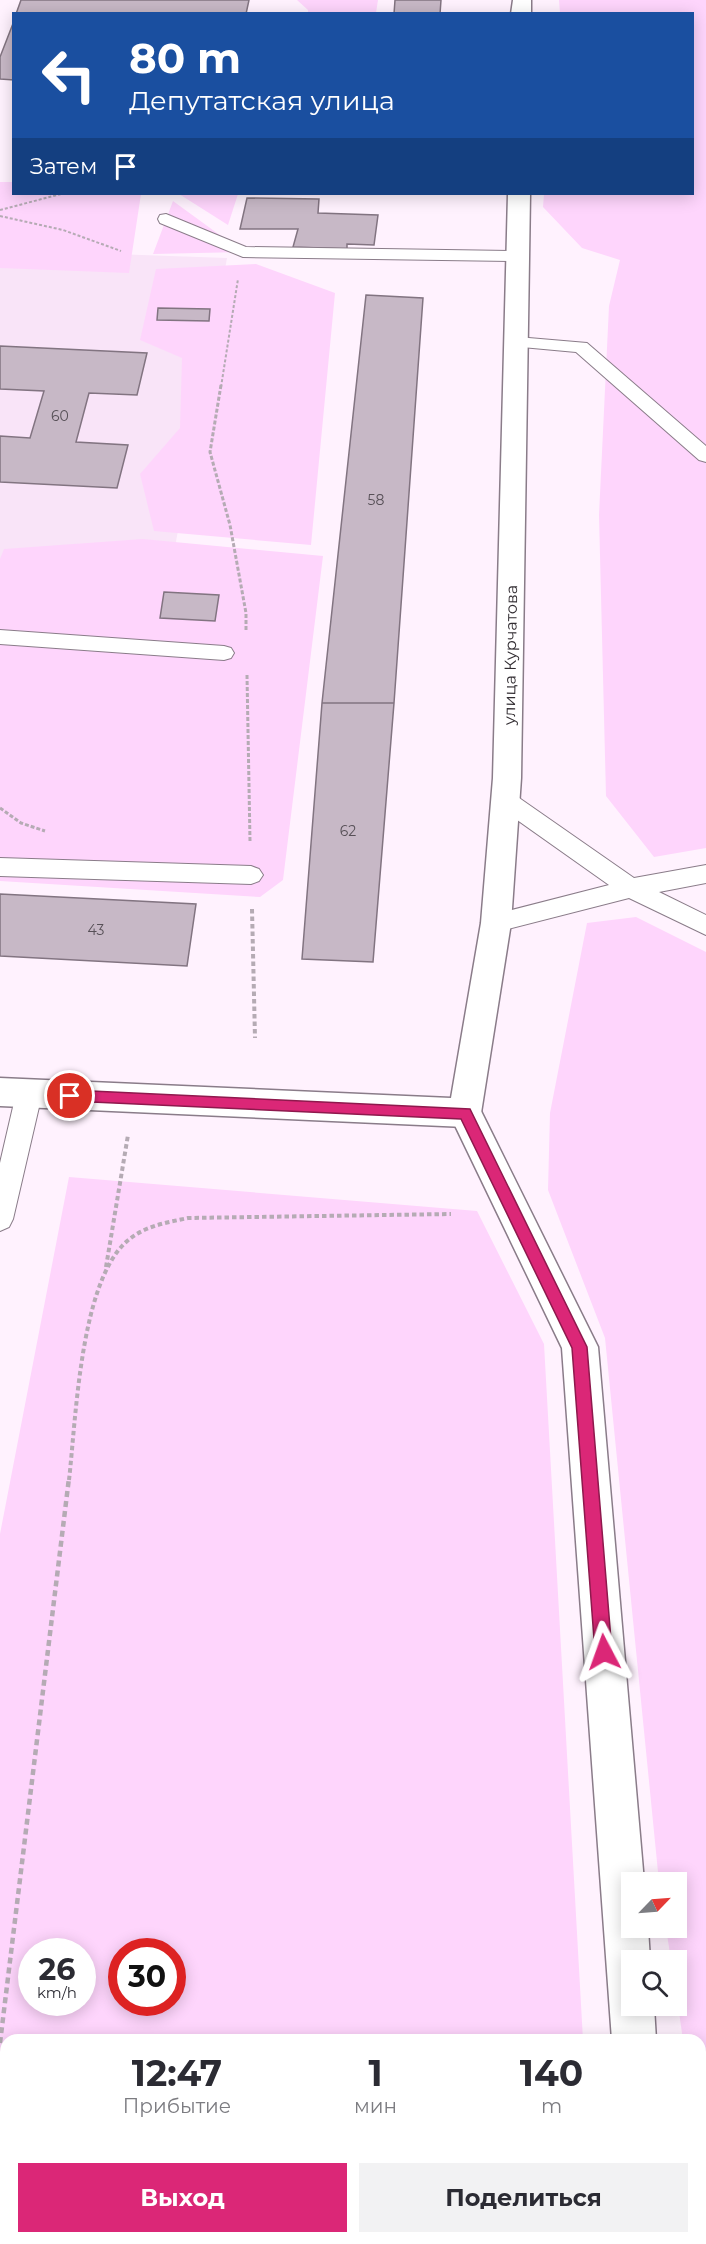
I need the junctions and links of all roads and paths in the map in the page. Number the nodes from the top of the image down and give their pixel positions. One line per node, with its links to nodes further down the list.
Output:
1 (57, 195): 3 (path)
2 (519, 195): 7 (street, улица Курчатова)
3 (0, 210)
4 (0, 216): 6 (path)
5 (166, 219): 7 (lane)
6 (121, 251)
7 (518, 256): 8 (street, улица Курчатова)
8 (517, 342): 9 (lane); 12 (street, улица Курчатова)
9 (706, 456)
10 (0, 637): 11 (lane)
11 (224, 653)
12 (504, 799): 18 (lane); 19 (street, улица Курчатова)
13 (0, 808): 14 (path)
14 (45, 831)
15 (0, 867): 16 (lane)
16 (251, 874)
17 (706, 874): 18 (lane)
18 (631, 888): 19 (lane); 20 (lane)
19 (496, 923): 23 (street, улица Курчатова)
20 (706, 926)
21 (14, 1093): 22 (street); 25 (lane)
22 (134, 1099): 23 (street); 26 (path)
23 (465, 1113): 27 (street)
24 (451, 1214): 26 (path)
25 (0, 1219)
26 (105, 1268): 29 (path)
27 (628, 1950)
28 (633, 2016): 30 (street)
29 (1, 2034)
30 (634, 2034)

